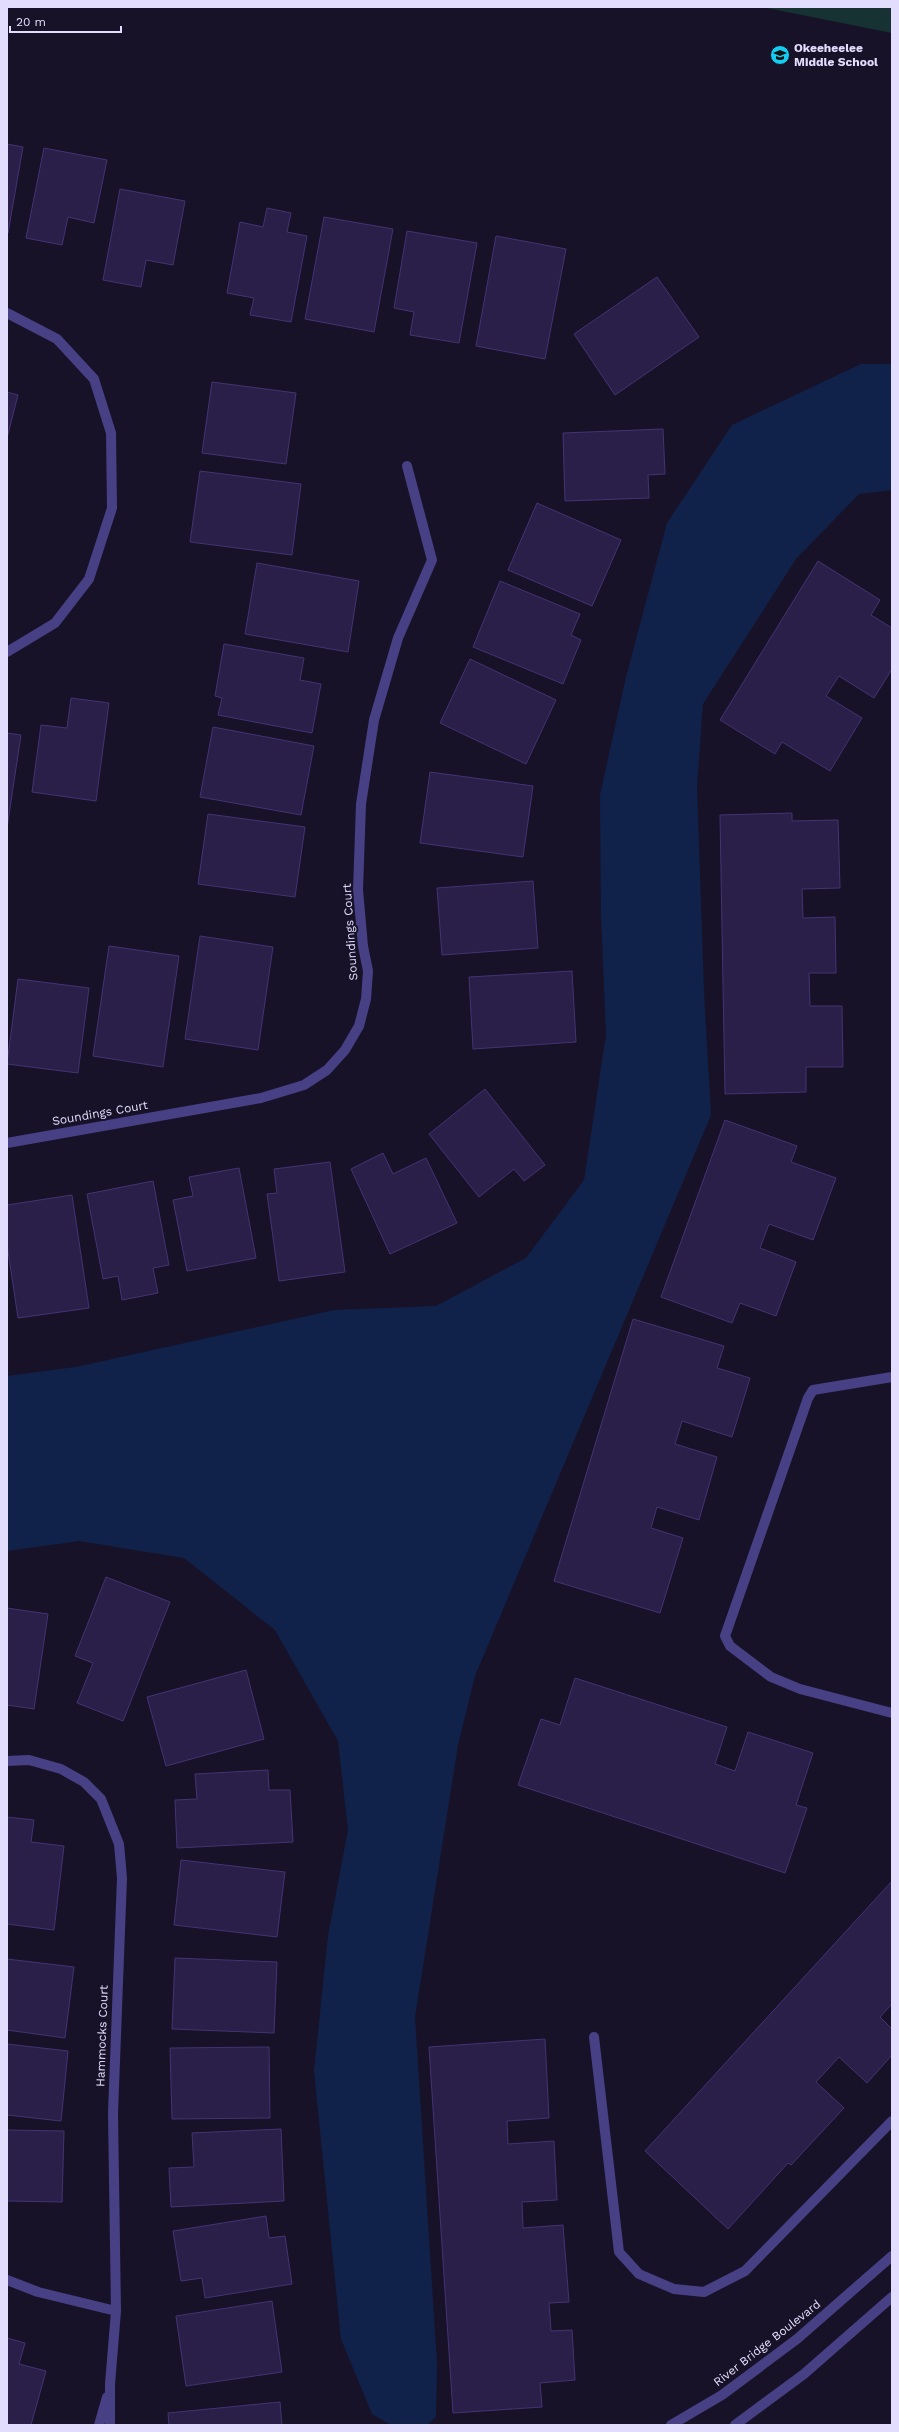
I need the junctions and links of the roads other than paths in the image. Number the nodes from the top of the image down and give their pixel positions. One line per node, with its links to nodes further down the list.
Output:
1 (7, 314): 3 (street)
2 (407, 466): 4 (street, Soundings Court)
3 (7, 652)
4 (7, 1143)
5 (892, 1377): 6 (street)
6 (892, 1713)
7 (7, 1761): 13 (street, Hammocks Court)
8 (594, 2037): 9 (street)
9 (892, 2121)
10 (892, 2256): 17 (street, River Bridge Boulevard)
11 (7, 2280): 13 (street)
12 (892, 2297): 18 (street)
13 (116, 2311): 14 (street, Hammocks Court)
14 (110, 2384): 15 (street, Hammocks Court); 16 (street, Hammocks Court)
15 (99, 2425)
16 (110, 2425)
17 (671, 2425)
18 (735, 2425)

